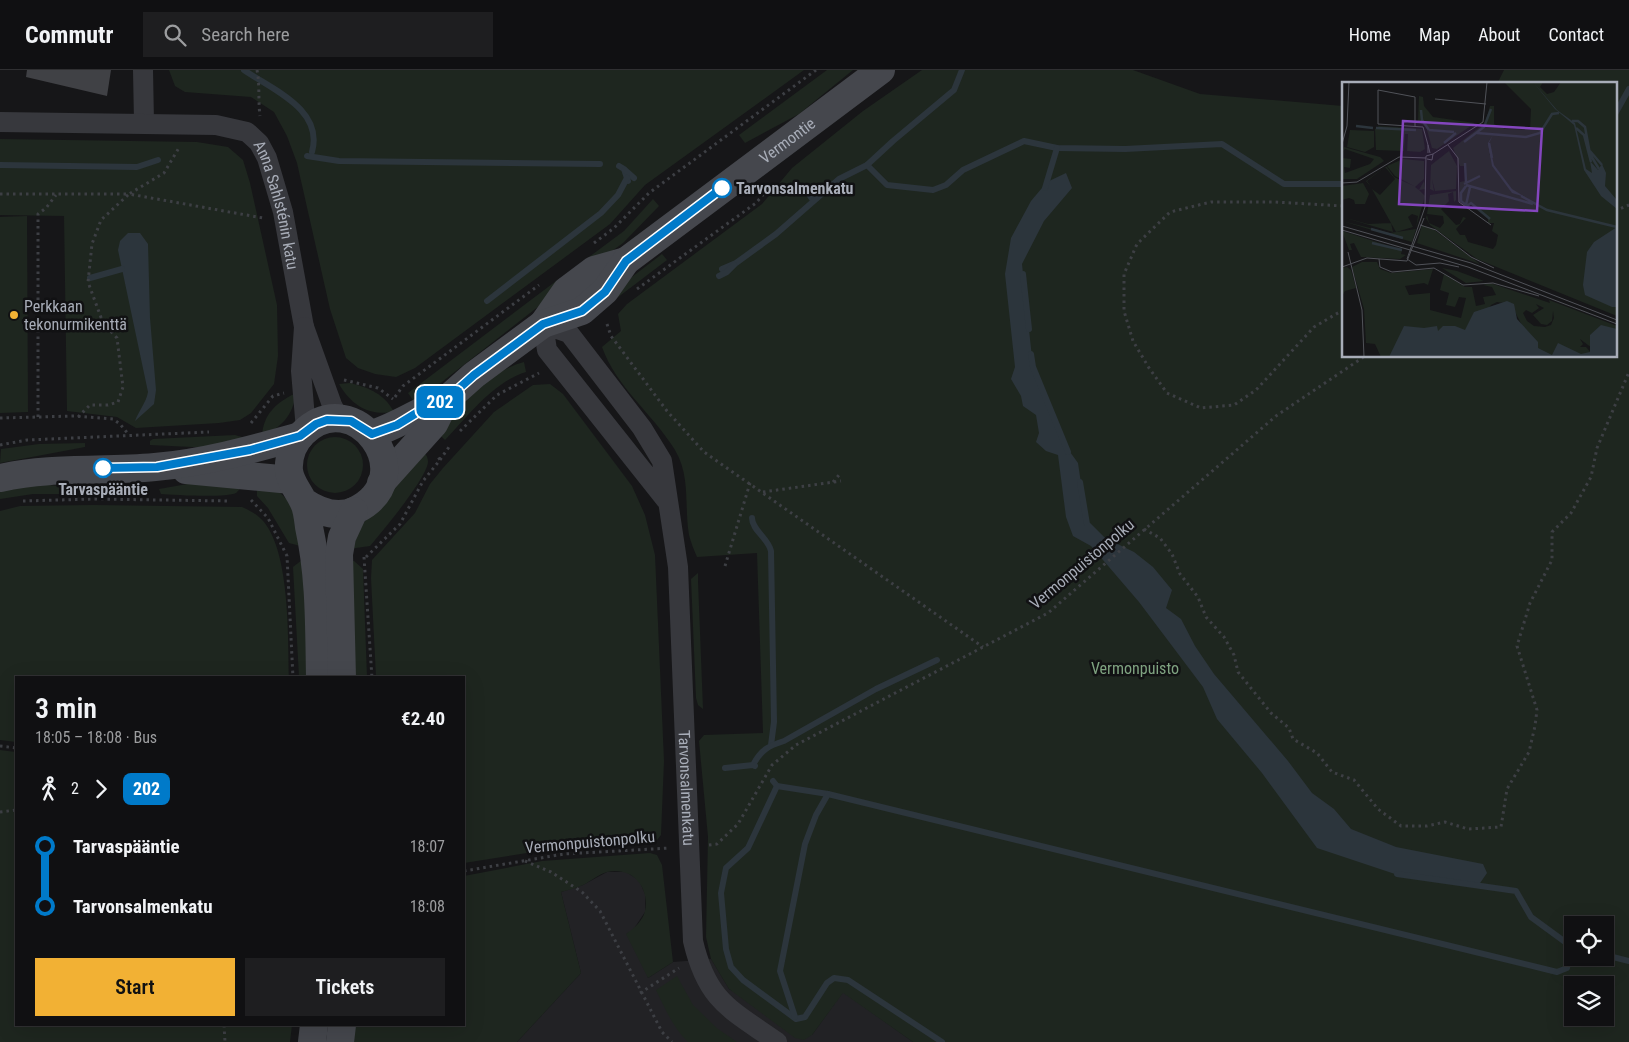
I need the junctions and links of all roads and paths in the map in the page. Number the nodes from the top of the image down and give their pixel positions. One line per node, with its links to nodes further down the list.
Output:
1 (143, 70): 7 (street)
2 (257, 70): 5 (path)
3 (816, 70): 18 (path)
4 (877, 71): 21 (main road, Vermontie)
5 (259, 80)
6 (0, 122): 7 (street, Anna Sahlsténin katu)
7 (144, 122): 22 (street, Anna Sahlsténin katu)
8 (183, 140): 10 (path)
9 (0, 194): 11 (path)
10 (129, 194): 11 (path); 16 (path); 32 (path)
11 (56, 195): 31 (path)
12 (1629, 205): 15 (path)
13 (1342, 206): 20 (path)
14 (262, 209): 16 (path)
15 (1616, 211)
16 (263, 218): 17 (path)
17 (265, 227)
18 (587, 249)
19 (546, 280): 29 (path)
20 (1342, 311)
21 (543, 324): 23 (street, Tarvonsalmenkatu); 25 (street, Tarvonsalmenkatu); 30 (main road, Vermontie)
22 (304, 327): 34 (street, Anna Sahlsténin katu); 35 (street, Anna Sahlsténin katu)
23 (578, 345): 47 (path); 51 (street, Tarvonsalmenkatu)
24 (1362, 358): 55 (path, Vermonpuistonpolku)
25 (557, 360): 40 (path); 51 (street, Tarvonsalmenkatu)
26 (1629, 372): 55 (path)
27 (286, 384): 28 (path)
28 (286, 392)
29 (393, 399)
30 (446, 400): 36 (main road, Vermontie); 46 (main road, Vermontie)
31 (38, 417): 32 (path); 33 (path)
32 (78, 417): 37 (path)
33 (0, 418)
34 (339, 419): 35 (main road); 36 (main road)
35 (303, 433): 41 (main road); 48 (main road)
36 (372, 434): 46 (main road)
37 (130, 436)
38 (74, 438): 39 (path)
39 (0, 445)
40 (440, 460)
41 (157, 467): 43 (main road); 50 (main road)
42 (839, 475): 45 (path)
43 (0, 478)
44 (841, 481): 45 (path)
45 (832, 482): 49 (path)
46 (381, 483): 54 (main road)
47 (750, 483): 49 (path); 56 (path)
48 (297, 491): 50 (main road); 54 (main road); 59 (main road)
49 (762, 492): 57 (path)
50 (248, 493): 58 (path)
51 (666, 500): 67 (street, Tarvonsalmenkatu)
52 (16, 501): 53 (path)
53 (233, 501)
54 (354, 511): 60 (main road)
55 (1144, 529): 57 (path, Vermonpuistonpolku)
56 (725, 566)
57 (983, 647): 66 (path, Vermonpuistonpolku)
58 (293, 676)
59 (320, 676)
60 (342, 676)
61 (0, 746): 62 (path)
62 (15, 748)
63 (15, 810): 64 (path)
64 (0, 812)
65 (667, 839): 68 (path)
66 (717, 844)
67 (689, 846): 68 (path, Vermonpuistonpolku); 81 (street, Tarvonsalmenkatu)
68 (667, 848): 69 (path); 70 (path, Vermonpuistonpolku)
69 (668, 857)
70 (524, 860): 71 (path, Vermonpuistonpolku); 73 (path)
71 (465, 871)
72 (684, 974): 73 (path)
73 (640, 992): 80 (path)
74 (224, 1026): 77 (path)
75 (314, 1026): 78 (main road)
76 (342, 1026): 79 (main road)
77 (224, 1042)
78 (312, 1042)
79 (340, 1042)
80 (672, 1042)
81 (778, 1042)

